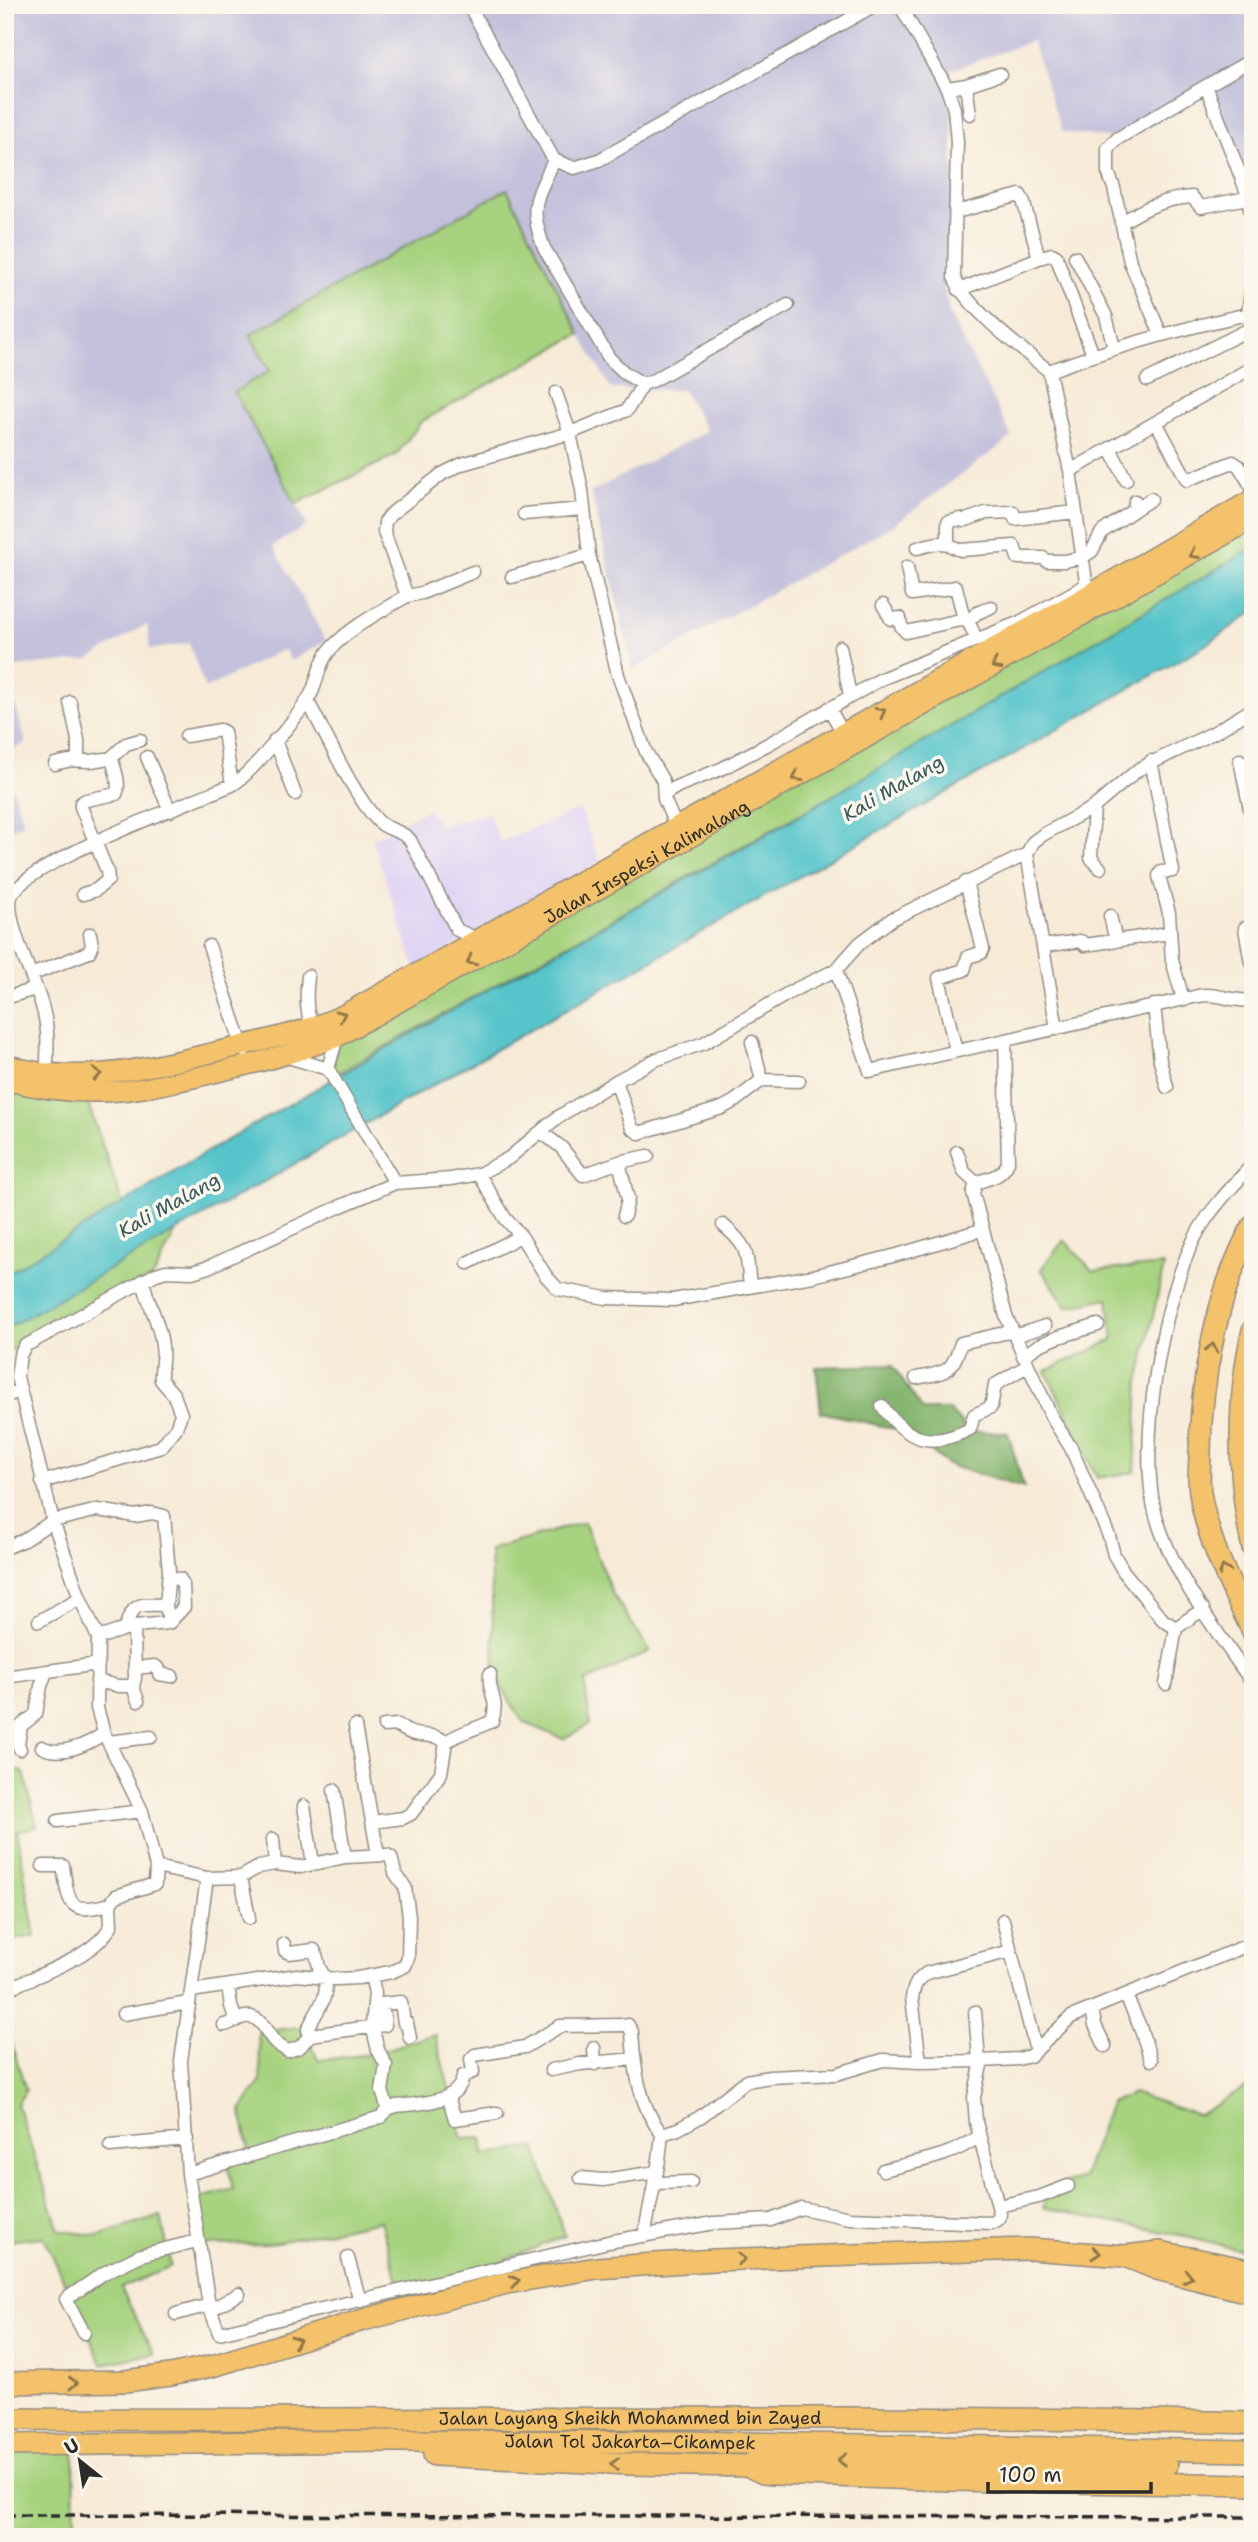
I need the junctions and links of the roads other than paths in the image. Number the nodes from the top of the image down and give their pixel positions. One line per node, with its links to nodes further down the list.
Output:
1 (469, 5): 10 (street)
2 (875, 5): 10 (street)
3 (900, 5): 8 (street)
4 (1253, 59): 7 (street)
5 (1000, 74): 6 (street)
6 (966, 85): 8 (street); 9 (street)
7 (1206, 86): 11 (street); 14 (street)
8 (947, 88): 12 (street)
9 (970, 114)
10 (554, 160): 29 (street)
11 (1247, 198): 13 (street); 14 (street)
12 (956, 212): 16 (street); 18 (street)
13 (1253, 222)
14 (1121, 223): 22 (street)
15 (1075, 257): 24 (street)
16 (1039, 258): 18 (street); 25 (street)
17 (1253, 275): 20 (street)
18 (960, 290): 27 (street)
19 (788, 305): 29 (street)
20 (1248, 314): 21 (street); 22 (street)
21 (1250, 329): 23 (street); 28 (street)
22 (1161, 335): 24 (street)
23 (1253, 343)
24 (1114, 348): 25 (street)
25 (1093, 355): 27 (street)
26 (1253, 367): 31 (street)
27 (1049, 371): 34 (street)
28 (1147, 380)
29 (643, 384): 32 (street)
30 (555, 393): 32 (street)
31 (1156, 422): 33 (street); 36 (street)
32 (570, 433): 39 (street); 51 (street)
33 (1110, 448): 34 (street); 35 (street)
34 (1070, 471): 40 (street)
35 (1126, 480)
36 (1253, 489)
37 (1151, 499): 46 (street)
38 (1253, 499): 50 (main road, Jalan Inspeksi Kalimalang)
39 (583, 509): 41 (street); 45 (street)
40 (1075, 512): 43 (street); 46 (street)
41 (524, 514)
42 (1253, 519): 80 (main road, Jalan Inspeksi Kalimalang, one-way to 80)
43 (948, 543): 44 (street); 46 (street)
44 (917, 548)
45 (589, 555): 49 (street); 76 (street)
46 (1083, 557): 50 (street)
47 (907, 567): 54 (street)
48 (472, 572): 51 (street)
49 (512, 576)
50 (1088, 590): 55 (street); 58 (main road, Jalan Inspeksi Kalimalang)
51 (407, 596): 60 (street)
52 (883, 605): 54 (street)
53 (991, 607): 54 (street)
54 (968, 621): 55 (street)
55 (977, 640): 57 (street)
56 (840, 647): 59 (street)
57 (938, 656): 58 (street); 59 (street)
58 (947, 675): 64 (main road, Jalan Inspeksi Kalimalang, one-way to 58)
59 (850, 695): 62 (street)
60 (307, 700): 67 (street); 92 (street)
61 (70, 702): 69 (street)
62 (829, 708): 64 (street); 76 (street)
63 (1253, 709): 72 (street)
64 (843, 733): 80 (main road, Jalan Inspeksi Kalimalang)
65 (186, 736): 74 (street)
66 (140, 740): 70 (street)
67 (275, 740): 74 (street); 75 (street)
68 (147, 757): 78 (street)
69 (78, 759): 70 (street); 73 (street)
70 (110, 759): 81 (street)
71 (1240, 760): 79 (street)
72 (1151, 761): 77 (street); 90 (street)
73 (55, 764)
74 (232, 785): 78 (street)
75 (295, 794)
76 (665, 794): 80 (street)
77 (1094, 807): 82 (street); 83 (street)
78 (170, 811): 81 (street)
79 (1253, 824)
80 (680, 834): 89 (main road, Jalan Inspeksi Kalimalang)
81 (94, 842): 85 (street); 86 (street)
82 (1027, 854): 84 (street); 95 (street)
83 (1100, 868)
84 (966, 882): 97 (street); 109 (street)
85 (83, 894)
86 (7, 904): 98 (street)
87 (1110, 916): 93 (street)
88 (1253, 925): 96 (street)
89 (505, 932): 92 (main road, Jalan Inspeksi Kalimalang); 106 (main road, Jalan Inspeksi Kalimalang, one-way to 106)
90 (1169, 933): 93 (street); 102 (street)
91 (90, 934): 98 (street)
92 (477, 939): 106 (main road, Jalan Inspeksi Kalimalang, one-way to 92)
93 (1116, 941): 95 (street)
94 (209, 946): 110 (street)
95 (1043, 946): 105 (street)
96 (1251, 963)
97 (836, 970): 109 (street); 116 (street)
98 (31, 975): 100 (street)
99 (308, 976): 106 (street)
100 (35, 989): 101 (street); 114 (street)
101 (5, 998)
102 (1183, 999): 103 (street); 104 (street)
103 (1253, 1000)
104 (1154, 1005): 105 (street); 118 (street)
105 (1057, 1029): 107 (street)
106 (324, 1036): 110 (main road, Jalan Inspeksi Kalimalang); 111 (main road, Jalan Inspeksi Kalimalang); 112 (street)
107 (1004, 1040): 109 (street); 129 (street)
108 (752, 1042): 115 (street)
109 (956, 1051)
110 (246, 1055): 111 (main road, Jalan Inspeksi Kalimalang); 114 (main road, Jalan Inspeksi Kalimalang)
111 (285, 1056): 112 (street)
112 (331, 1073): 128 (street)
113 (6, 1075): 114 (main road, Jalan Inspeksi Kalimalang); 119 (street)
114 (45, 1080)
115 (762, 1080): 116 (street); 117 (street)
116 (616, 1081): 122 (street)
117 (800, 1081)
118 (1167, 1087)
119 (5, 1100)
120 (5, 1115): 121 (street)
121 (5, 1132)
122 (541, 1132): 125 (street); 127 (street)
123 (957, 1152): 129 (street)
124 (648, 1156): 125 (street)
125 (619, 1162): 130 (street)
126 (1253, 1164): 154 (street)
127 (479, 1174): 128 (street); 134 (street)
128 (396, 1183): 136 (street)
129 (976, 1183): 133 (street)
130 (624, 1216)
131 (723, 1225): 137 (street)
132 (1253, 1226): 159 (highway, one-way to 132)
133 (981, 1230): 137 (street); 141 (street)
134 (521, 1236): 135 (street); 137 (street)
135 (468, 1263)
136 (144, 1280): 144 (street); 147 (street)
137 (750, 1286)
138 (1098, 1325): 142 (street)
139 (1045, 1326): 141 (street)
140 (1253, 1330): 150 (highway)
141 (1014, 1333): 142 (street); 143 (street)
142 (1025, 1361): 146 (street); 158 (street)
143 (916, 1378)
144 (20, 1390): 145 (street); 147 (street)
145 (5, 1397)
146 (882, 1406)
147 (42, 1482): 148 (street)
148 (53, 1521): 149 (street); 151 (street); 152 (street)
149 (5, 1548)
150 (1253, 1548)
151 (169, 1578): 153 (street); 156 (street)
152 (80, 1598): 155 (street); 160 (street)
153 (166, 1605): 156 (street); 157 (street)
154 (1203, 1609): 158 (street); 169 (street)
155 (39, 1621)
156 (169, 1623): 157 (street)
157 (130, 1627): 160 (street); 162 (street)
158 (1176, 1628): 168 (street)
159 (1253, 1632)
160 (97, 1638): 161 (street)
161 (98, 1664): 163 (street); 167 (street)
162 (135, 1668): 165 (street); 170 (street)
163 (46, 1672): 166 (street); 178 (street)
164 (490, 1674): 176 (street)
165 (172, 1676)
166 (5, 1677)
167 (97, 1681): 170 (street); 175 (street)
168 (1166, 1684)
169 (1253, 1684)
170 (133, 1686): 171 (street)
171 (138, 1701)
172 (355, 1726): 183 (street)
173 (384, 1726): 176 (street)
174 (151, 1737): 175 (street)
175 (106, 1738): 177 (street); 181 (street)
176 (446, 1742): 183 (street)
177 (42, 1747)
178 (20, 1749)
179 (334, 1790): 186 (street)
180 (304, 1806): 188 (street)
181 (142, 1811): 182 (street); 190 (street)
182 (58, 1821)
183 (372, 1822): 185 (street)
184 (273, 1839): 187 (street)
185 (378, 1856): 186 (street); 199 (street)
186 (345, 1857): 188 (street)
187 (275, 1864): 188 (street); 191 (street)
188 (313, 1864)
189 (43, 1866): 193 (street)
190 (156, 1867): 192 (street); 193 (street)
191 (241, 1877): 192 (street); 194 (street)
192 (207, 1878): 204 (street)
193 (110, 1904): 202 (street)
194 (249, 1918)
195 (1003, 1920): 198 (street)
196 (1253, 1943): 203 (street)
197 (284, 1944): 200 (street)
198 (1011, 1951): 213 (street); 217 (street)
199 (371, 1976): 200 (street); 208 (street)
200 (324, 1978): 201 (street); 209 (street)
201 (228, 1986): 204 (street); 209 (street)
202 (5, 1990)
203 (1126, 1996): 205 (street); 216 (street)
204 (190, 1997): 207 (street); 225 (street)
205 (1092, 2010): 211 (street); 213 (street)
206 (975, 2012): 215 (street)
207 (123, 2014)
208 (372, 2025): 209 (street); 210 (street); 221 (street)
209 (310, 2035)
210 (410, 2038)
211 (1105, 2046)
212 (594, 2048): 218 (street)
213 (1036, 2051): 215 (street)
214 (634, 2059): 218 (street); 220 (street); 223 (street)
215 (980, 2060): 217 (street); 224 (street)
216 (1151, 2060)
217 (920, 2062): 223 (street)
218 (595, 2064): 219 (street)
219 (551, 2070)
220 (449, 2096): 221 (street); 222 (street)
221 (388, 2109): 228 (street)
222 (497, 2113)
223 (662, 2134): 229 (street)
224 (979, 2136): 227 (street); 233 (street)
225 (187, 2139): 226 (street); 228 (street)
226 (110, 2146)
227 (883, 2171)
228 (188, 2174): 235 (street)
229 (655, 2177): 230 (street); 231 (street); 234 (street)
230 (581, 2178)
231 (691, 2182)
232 (1068, 2186): 233 (street)
233 (998, 2206): 234 (street)
234 (644, 2235): 241 (street)
235 (197, 2241): 242 (street); 244 (street)
236 (1125, 2256): 238 (highway); 239 (highway, one-way to 239); 245 (highway, one-way to 236)
237 (348, 2258): 241 (street)
238 (1253, 2272)
239 (1253, 2292)
240 (239, 2294): 242 (street)
241 (360, 2301): 242 (street)
242 (209, 2308): 243 (street)
243 (176, 2314)
244 (84, 2333)
245 (5, 2383)
246 (5, 2409): 247 (highway, Jalan Tol Jakarta–Cikampek)
247 (1253, 2413)
248 (5, 2420): 249 (highway, Jalan Layang Sheikh Mohammed bin Zayed)
249 (1253, 2423)
250 (5, 2429): 251 (highway, Jalan Layang Sheikh Mohammed bin Zayed)
251 (1253, 2436)
252 (393, 2441): 253 (highway, Jalan Tol Jakarta–Cikampek); 254 (highway, Jalan Tol Jakarta–Cikampek); 255 (highway, one-way to 252)
253 (5, 2445)
254 (1253, 2451)
255 (748, 2466): 256 (highway, one-way to 255); 257 (highway)
256 (1253, 2466)
257 (1253, 2485)

